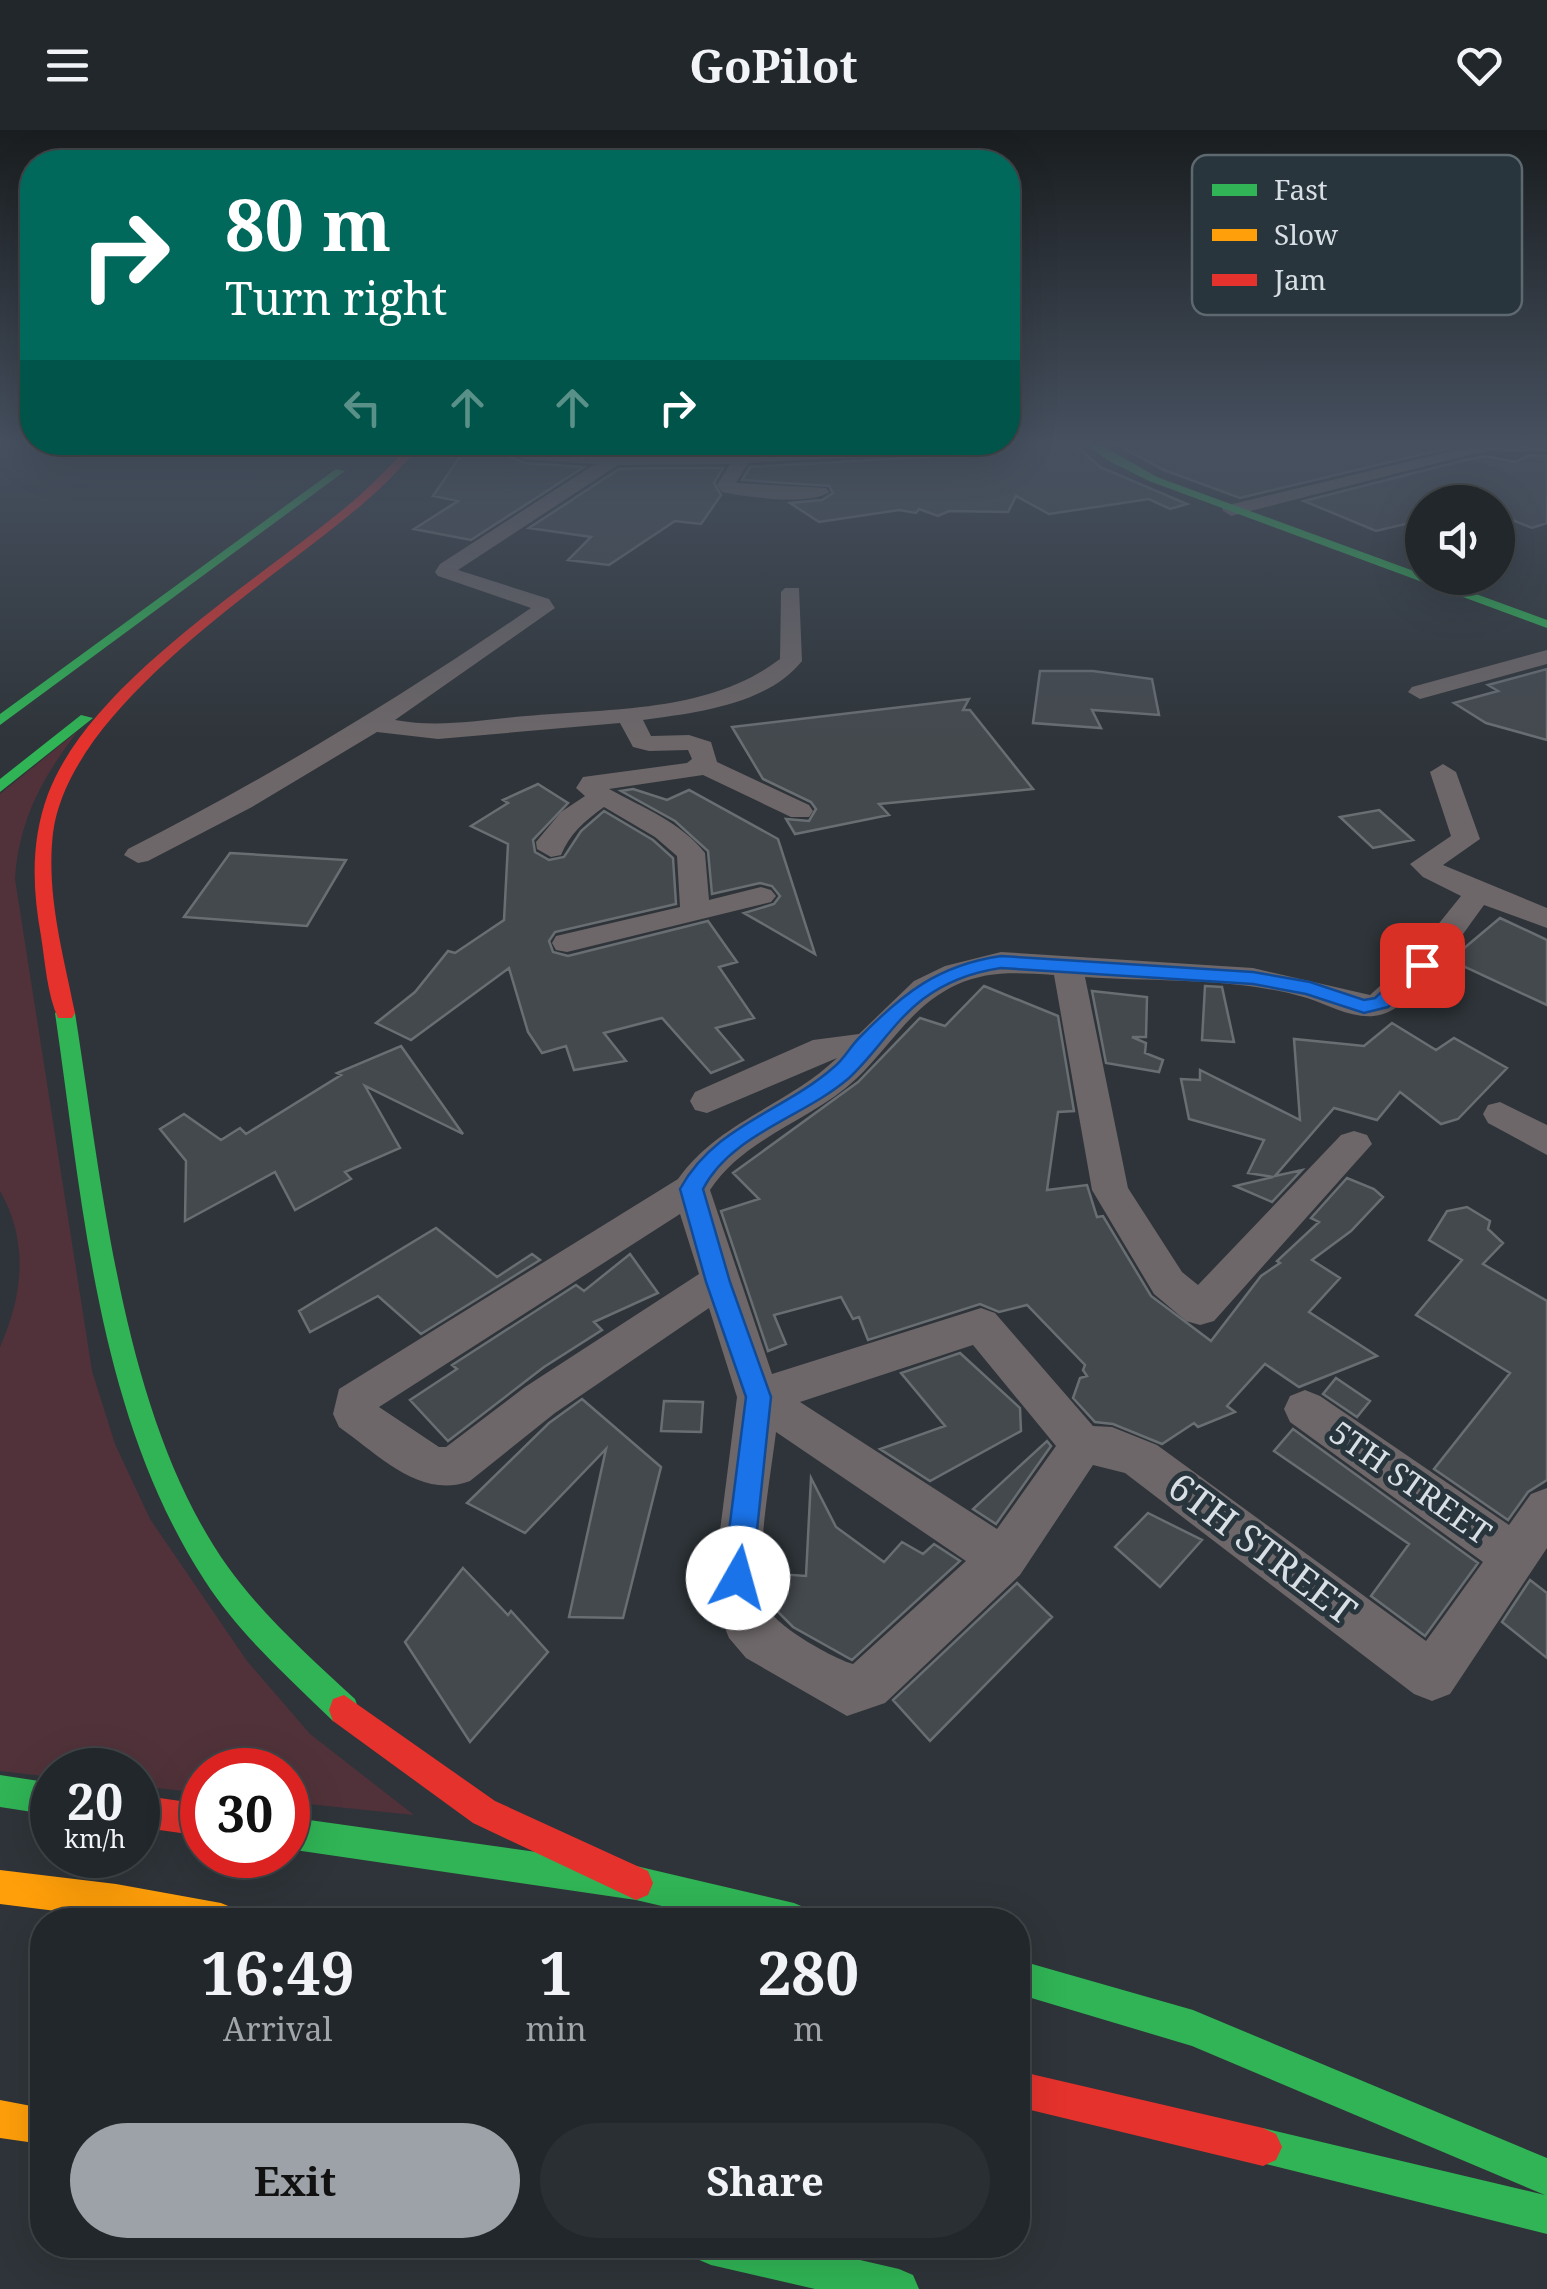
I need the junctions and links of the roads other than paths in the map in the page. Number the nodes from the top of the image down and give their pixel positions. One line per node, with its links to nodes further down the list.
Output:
1 (216, 542): 11 (main road)
2 (244, 542): 14 (main road)
3 (274, 542): 16 (main road)
4 (307, 542): 8 (main road)
5 (487, 542): 15 (street)
6 (1319, 542): 9 (main road)
7 (792, 592): 13 (street)
8 (215, 615): 19 (main road); 46 (main road)
9 (1541, 622)
10 (1547, 658): 12 (street)
11 (0, 692)
12 (1420, 692)
13 (627, 714): 15 (street); 17 (street)
14 (0, 721)
15 (373, 724): 23 (street)
16 (0, 748)
17 (702, 765): 20 (street); 21 (street)
18 (1443, 772): 24 (street)
19 (0, 787)
20 (602, 797): 22 (street); 26 (street)
21 (800, 811)
22 (551, 848)
23 (138, 855)
24 (1480, 892): 27 (street); 29 (street)
25 (761, 896): 26 (street)
26 (695, 912): 28 (street)
27 (1547, 920)
28 (567, 943)
29 (1068, 968): 30 (street); 34 (street)
30 (864, 1045): 31 (street); 35 (street)
31 (707, 1101)
32 (1500, 1114): 33 (street)
33 (1547, 1142)
34 (1354, 1144)
35 (692, 1189): 36 (street); 36 (street)
36 (718, 1282): 37 (street)
37 (758, 1397): 39 (street); 42 (street); 42 (street)
38 (1305, 1409): 41 (street, 5TH STREET)
39 (1082, 1445): 41 (street, 6TH STREET); 42 (street)
40 (1547, 1509): 41 (street)
41 (1515, 1558)
42 (1003, 1559)
43 (0, 1791): 44 (main road)
44 (30, 1795)
45 (310, 1835): 46 (main road)
46 (636, 1883): 49 (main road)
47 (0, 1887): 48 (main road)
48 (155, 1908)
49 (743, 1908)
50 (1030, 1980): 56 (main road)
51 (1030, 2093): 57 (main road)
52 (0, 2119): 53 (main road)
53 (30, 2124)
54 (14, 2146): 55 (main road)
55 (30, 2146)
56 (1547, 2177)
57 (1547, 2215)
58 (766, 2258): 59 (main road)
59 (900, 2289)

